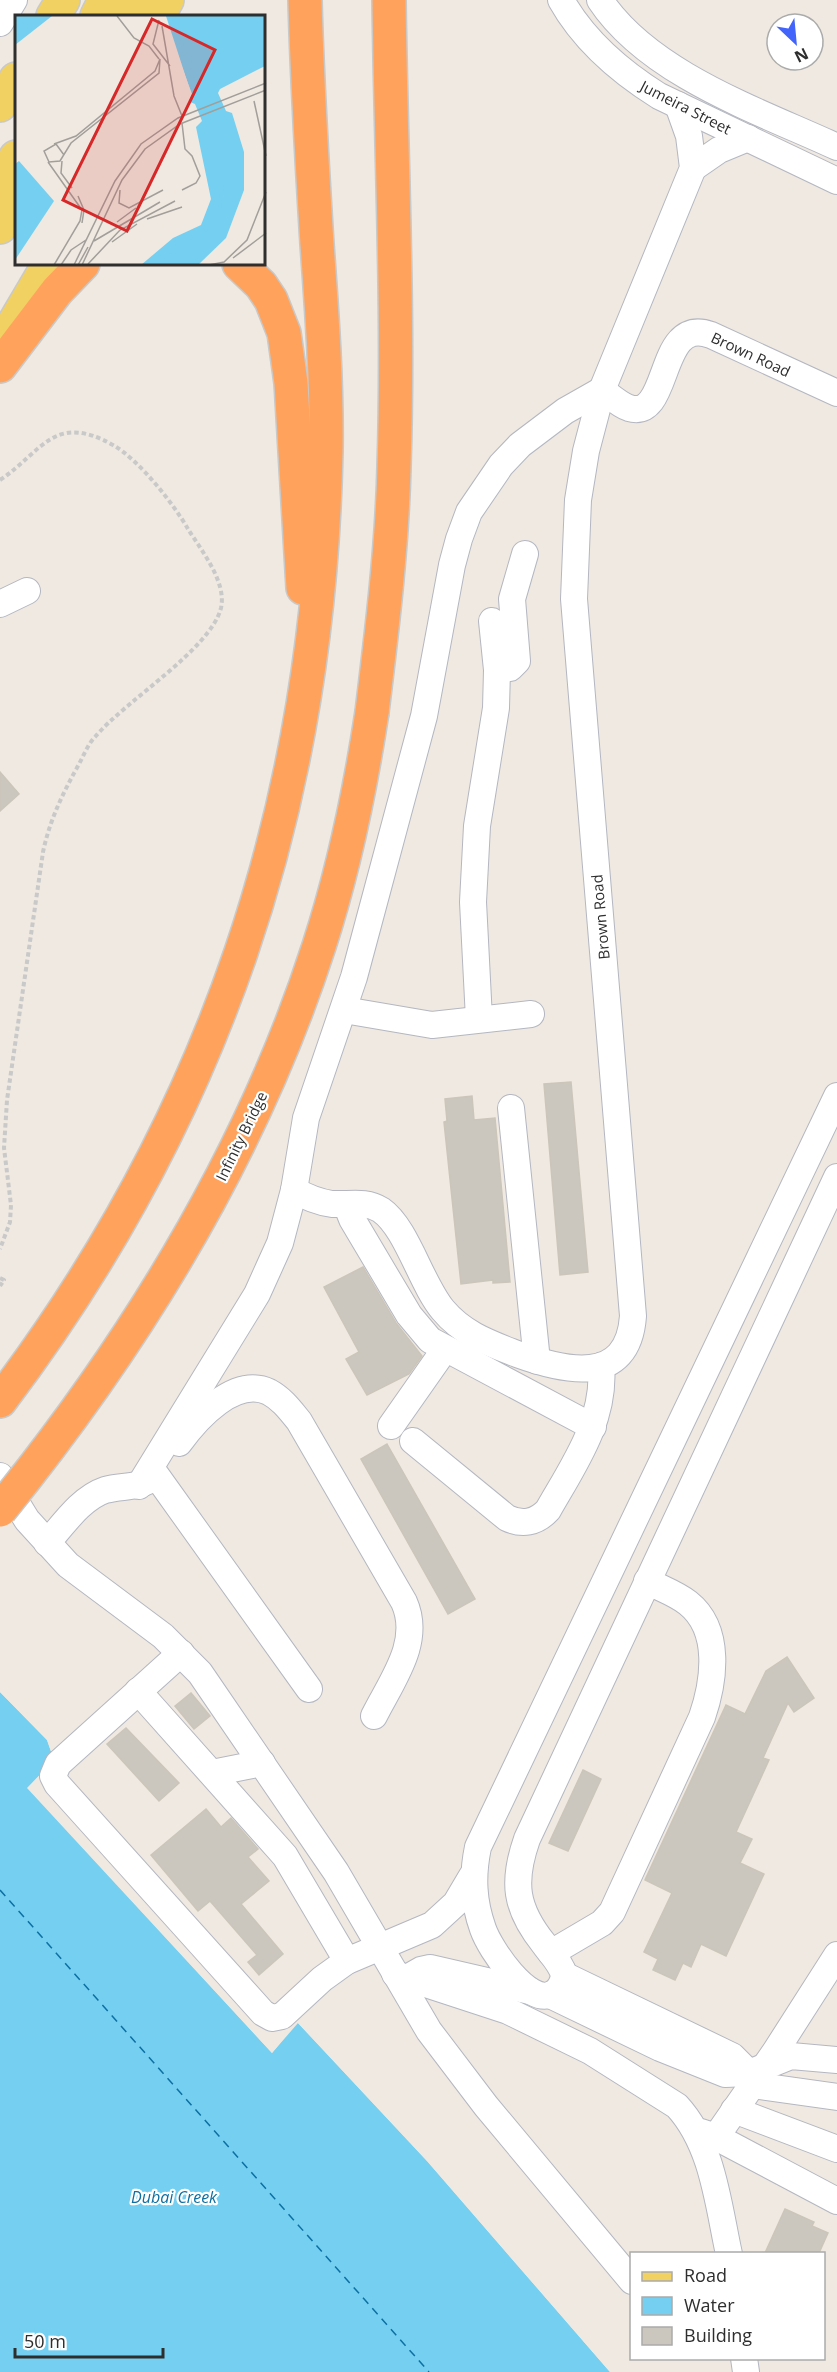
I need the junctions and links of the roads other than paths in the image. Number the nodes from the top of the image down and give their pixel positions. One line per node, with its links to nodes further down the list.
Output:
1 (14, 0): 16 (street)
2 (63, 0): 11 (main road)
3 (105, 0): 12 (main road)
4 (140, 0): 13 (main road)
5 (168, 0): 14 (main road)
6 (177, 0): 15 (main road)
7 (304, 0): 41 (highway)
8 (389, 0): 60 (highway, Infinity Bridge, bridge)
9 (561, 0): 19 (street, Jumeira Street)
10 (600, 0): 21 (street, Jumeira Street)
11 (54, 15)
12 (98, 15)
13 (131, 15)
14 (159, 15)
15 (170, 15)
16 (0, 23)
17 (15, 81): 18 (main road)
18 (0, 105)
19 (678, 105): 20 (street, Jumeira Street); 23 (street, Brown Road)
20 (748, 138): 23 (street); 24 (street, Jumeira Street)
21 (837, 147)
22 (15, 159): 25 (main road)
23 (693, 168): 35 (street, Brown Road)
24 (837, 181)
25 (0, 182)
26 (15, 204): 28 (main road)
27 (15, 223): 29 (main road)
28 (0, 227)
29 (0, 242)
30 (48, 266): 33 (main road)
31 (81, 266): 34 (highway)
32 (241, 266): 41 (highway)
33 (0, 347)
34 (0, 366)
35 (602, 390): 36 (street, Brown Road); 43 (street); 53 (street, Brown Road)
36 (837, 393)
37 (525, 554): 42 (street)
38 (27, 591): 39 (street)
39 (0, 604)
40 (492, 621): 42 (street)
41 (311, 653): 54 (highway)
42 (497, 670): 45 (street)
43 (344, 1010): 45 (street); 49 (street)
44 (531, 1014): 45 (street)
45 (479, 1019)
46 (837, 1096): 62 (street)
47 (511, 1108): 52 (street)
48 (837, 1177): 63 (street)
49 (294, 1190): 50 (street); 59 (street)
50 (346, 1204): 51 (street); 52 (street)
51 (445, 1349): 55 (street); 56 (street)
52 (537, 1361): 53 (street)
53 (601, 1366): 56 (street)
54 (0, 1401)
55 (391, 1425)
56 (592, 1427): 57 (street)
57 (413, 1441)
58 (0, 1476): 61 (street)
59 (147, 1480): 61 (street); 65 (street); 67 (street)
60 (0, 1510)
61 (46, 1543): 64 (street)
62 (621, 1545): 63 (street); 70 (street)
63 (652, 1571): 72 (street); 72 (street)
64 (181, 1653): 66 (street); 68 (street)
65 (309, 1689)
66 (138, 1691): 69 (street); 74 (street)
67 (374, 1716)
68 (262, 1763): 69 (street); 71 (street)
69 (212, 1773): 74 (street)
70 (472, 1876): 71 (street); 76 (street)
71 (379, 1946): 74 (street); 75 (street)
72 (551, 1953): 76 (street)
73 (837, 1955): 78 (street)
74 (347, 1961)
75 (400, 1976): 76 (street); 81 (street); 85 (street)
76 (548, 1987): 78 (street)
77 (837, 2060): 78 (street)
78 (755, 2074): 79 (street); 80 (street)
79 (837, 2097)
80 (734, 2110): 81 (street); 82 (street)
81 (705, 2133): 83 (street); 84 (street)
82 (837, 2149)
83 (837, 2201)
84 (729, 2252)
85 (630, 2279)

